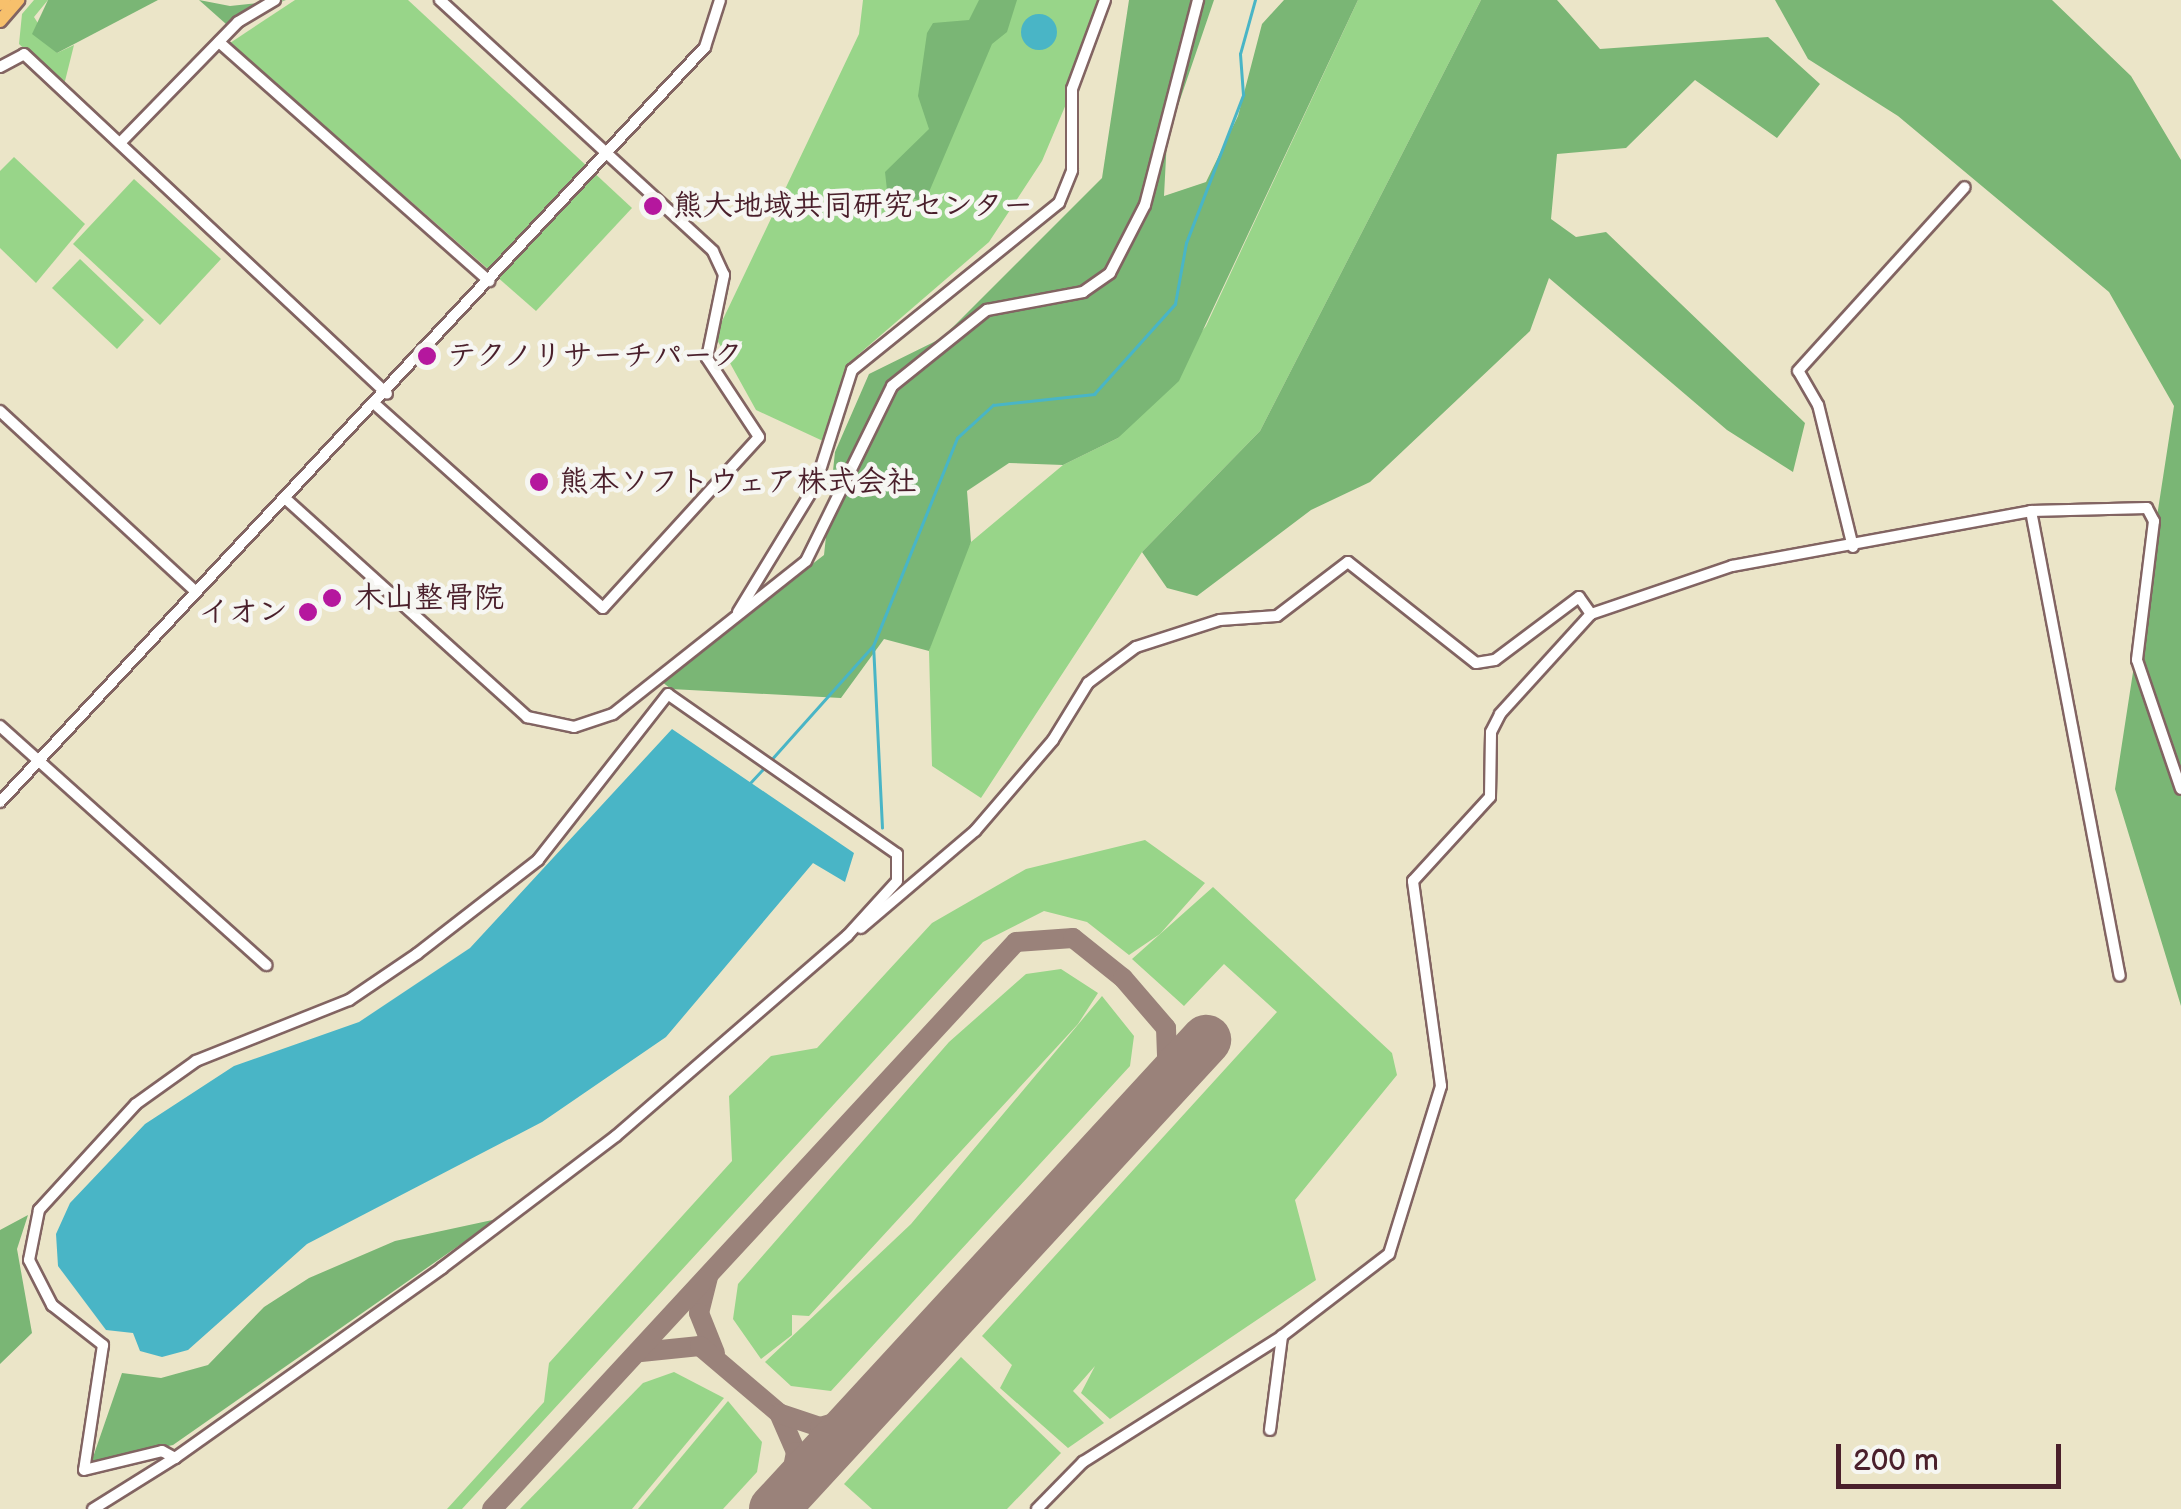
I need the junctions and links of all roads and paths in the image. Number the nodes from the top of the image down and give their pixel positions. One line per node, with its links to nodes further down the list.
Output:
1 (18, 0): 7 (main road)
2 (275, 0): 8 (street)
3 (440, 0): 11 (street)
4 (720, 0): 11 (street)
5 (1104, 0): 22 (street)
6 (1198, 0): 22 (street)
7 (0, 21)
8 (219, 42): 10 (street); 13 (street)
9 (0, 68): 10 (street)
10 (120, 143): 14 (street)
11 (608, 153): 13 (street); 15 (street)
12 (1965, 187): 19 (street)
13 (490, 282): 14 (street)
14 (387, 394): 15 (street)
15 (377, 406): 17 (street)
16 (0, 411): 20 (street)
17 (287, 500): 20 (street); 22 (street)
18 (2031, 511): 19 (street); 25 (street); 28 (street)
19 (1853, 547): 21 (street)
20 (196, 591): 24 (street)
21 (1591, 614): 29 (street); 30 (street)
22 (735, 616)
23 (0, 726): 24 (street)
24 (38, 761): 26 (street); 27 (street)
25 (2181, 789)
26 (0, 802)
27 (266, 965)
28 (2120, 976)
29 (736, 1024): 32 (street); 32 (street)
30 (1282, 1336): 31 (street); 34 (street)
31 (1270, 1430)
32 (174, 1458): 33 (street)
33 (93, 1509)
34 (1037, 1509)

